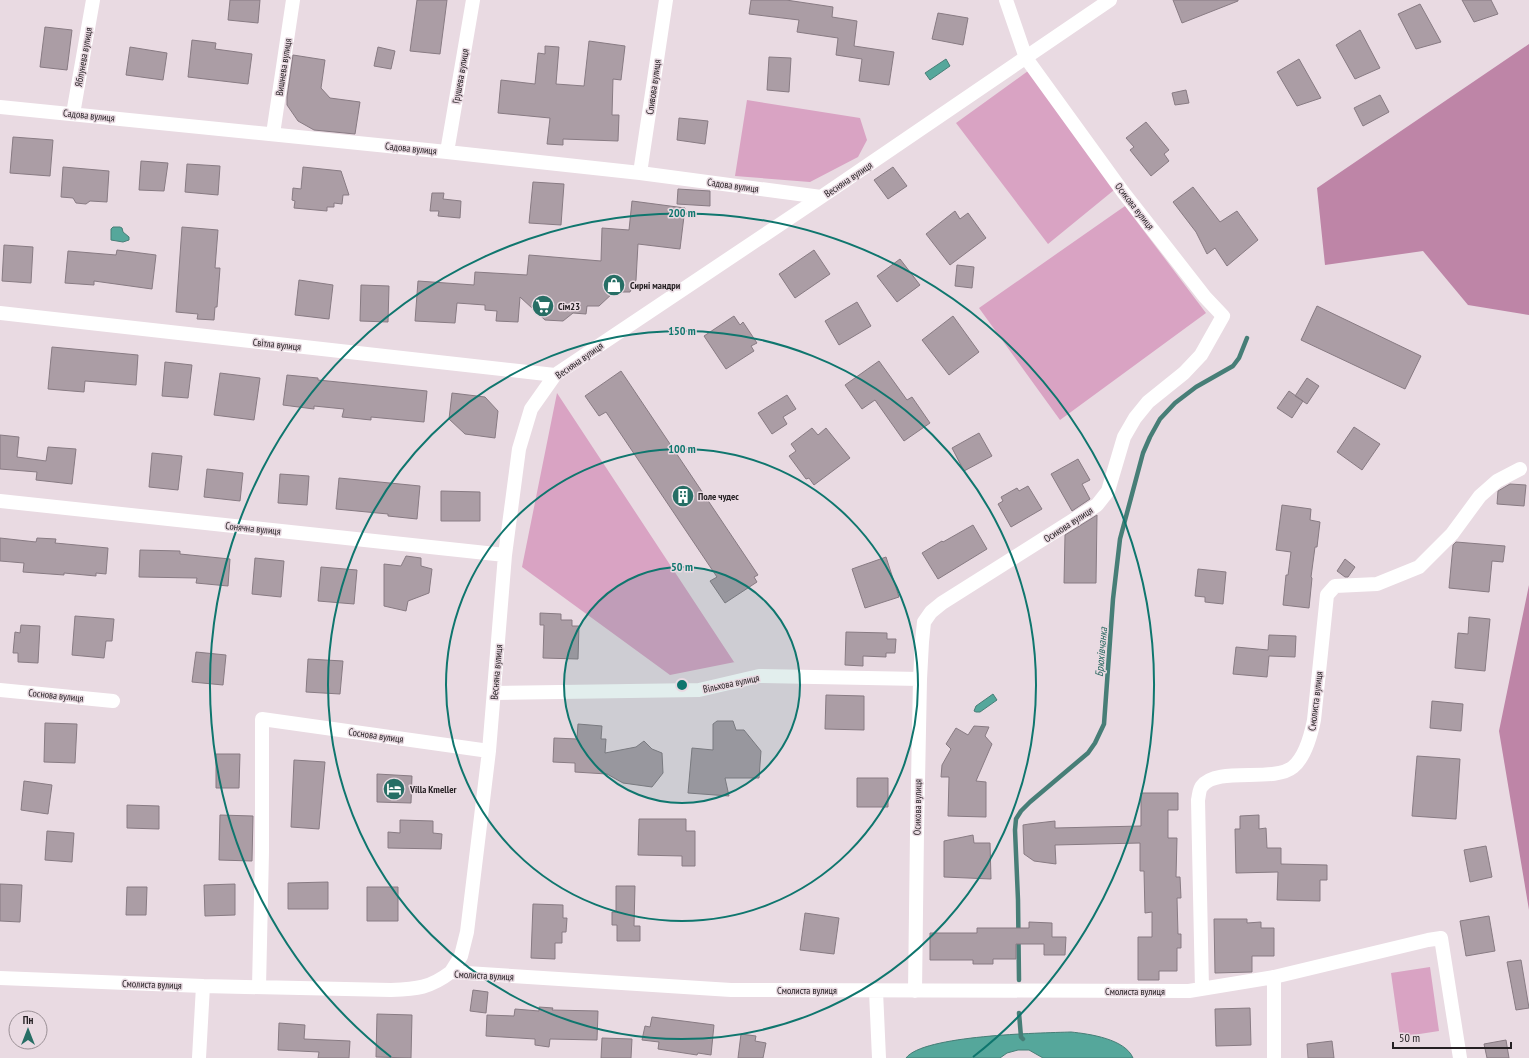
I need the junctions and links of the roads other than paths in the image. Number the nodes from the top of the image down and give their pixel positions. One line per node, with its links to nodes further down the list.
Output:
1 (93, 0): 9 (street, Яблунева вулиця)
2 (293, 0): 10 (street, Вишнева вулиця)
3 (473, 0): 11 (street, Грушева вулиця)
4 (666, 0): 12 (street, Сливова вулиця)
5 (1006, 0): 7 (street)
6 (1110, 0): 7 (street, Весняна вулиця)
7 (1026, 58): 13 (street, Весняна вулиця); 19 (street, Осикова вулиця)
8 (0, 106): 9 (street, Садова вулиця)
9 (73, 114): 10 (street, Садова вулиця)
10 (273, 134): 11 (street, Садова вулиця)
11 (447, 152): 12 (street, Садова вулиця)
12 (640, 173): 13 (street, Садова вулиця)
13 (821, 197): 15 (street, Весняна вулиця)
14 (0, 313): 15 (street, Світла вулиця)
15 (555, 375): 18 (street, Весняна вулиця)
16 (1520, 469): 29 (street, Смолиста вулиця)
17 (0, 501): 18 (street, Сонячна вулиця)
18 (505, 554): 21 (street, Весняна вулиця)
19 (920, 679): 21 (street, Вільхова вулиця); 31 (street, Осикова вулиця)
20 (0, 690): 22 (street, Соснова вулиця)
21 (494, 693): 23 (street, Весняна вулиця)
22 (113, 701)
23 (489, 750): 24 (street, Весняна вулиця); 28 (street, Соснова вулиця)
24 (451, 972): 28 (street, Смолиста вулиця); 30 (street, Смолиста вулиця)
25 (1274, 977): 29 (street, Смолиста вулиця); 34 (street); 35 (street, Смолиста вулиця)
26 (0, 978): 27 (street, Смолиста вулиця)
27 (203, 986): 28 (street, Смолиста вулиця); 32 (street)
28 (258, 987)
29 (1202, 989): 31 (street, Смолиста вулиця)
30 (876, 991): 31 (street, Смолиста вулиця); 33 (street)
31 (915, 991)
32 (199, 1058)
33 (879, 1058)
34 (1274, 1058)
35 (1460, 1058)

